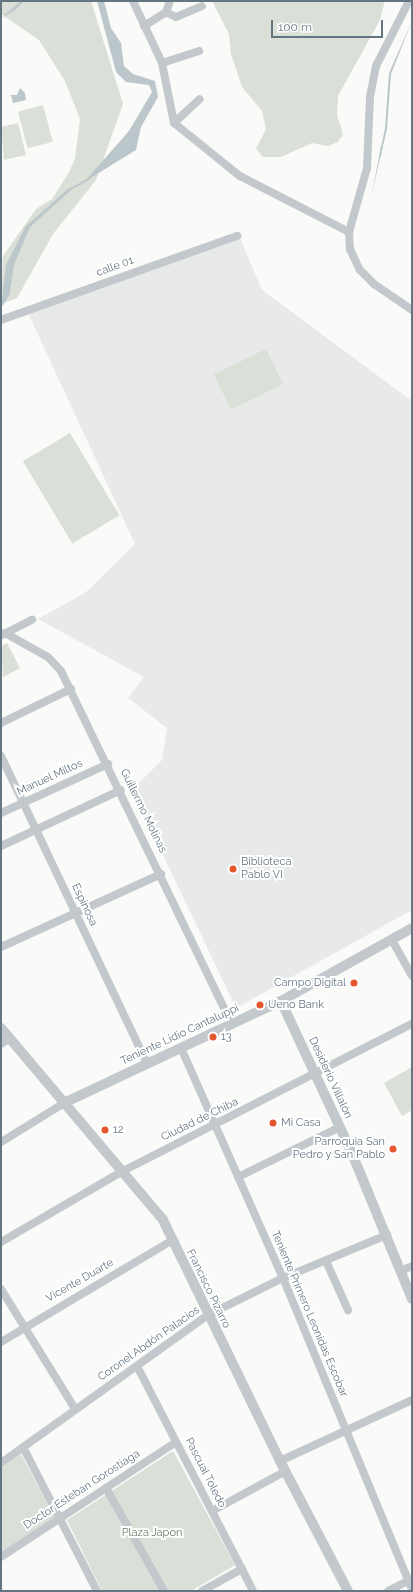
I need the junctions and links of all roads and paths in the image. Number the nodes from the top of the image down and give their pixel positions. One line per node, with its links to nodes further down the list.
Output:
1 (133, 1): 6 (street)
2 (170, 1): 5 (street)
3 (409, 1): 11 (street)
4 (202, 6): 5 (street)
5 (166, 12): 6 (street)
6 (144, 26): 8 (street)
7 (199, 51): 8 (street)
8 (162, 63): 10 (street)
9 (200, 98): 10 (street)
10 (174, 123): 11 (street)
11 (349, 232): 13 (street)
12 (237, 236): 14 (street, calle 01)
13 (412, 310)
14 (1, 320)
15 (32, 620): 16 (street)
16 (3, 634): 17 (street, Guillermo Molinas)
17 (70, 689): 18 (street); 20 (street, Guillermo Molinas)
18 (1, 722)
19 (1, 756): 22 (street, Espinosa)
20 (108, 764): 21 (street, Guillermo Molinas); 22 (street, Manuel Miltos)
21 (121, 790): 24 (street); 26 (street, Guillermo Molinas)
22 (23, 803): 23 (street, Manuel Miltos); 24 (street, Espinosa)
23 (1, 813)
24 (36, 830): 25 (street); 27 (street, Espinosa)
25 (1, 846)
26 (161, 874): 27 (street); 34 (street, Guillermo Molinas)
27 (76, 914): 30 (street); 39 (street, Espinosa)
28 (412, 928): 29 (street, Teniente Lidio Cantaluppi)
29 (392, 940): 31 (street); 32 (street, Teniente Lidio Cantaluppi)
30 (1, 947)
31 (412, 976)
32 (282, 1001): 34 (street, Teniente Lidio Cantaluppi); 40 (street, Desiderio Villalón)
33 (412, 1024): 40 (street, Ciudad de Chiba)
34 (232, 1025): 38 (street, Teniente Lidio Cantaluppi)
35 (1, 1028): 36 (street, Francisco Pizarro)
36 (10, 1038): 37 (street); 41 (street, Francisco Pizarro)
37 (1, 1044)
38 (181, 1048): 39 (street, Teniente Lidio Cantaluppi); 42 (street, Teniente Primero Leonidas Escobar)
39 (147, 1064): 41 (street, Teniente Lidio Cantaluppi)
40 (315, 1076): 42 (street, Ciudad de Chiba); 43 (street, Desiderio Villalón)
41 (66, 1102): 44 (street, Teniente Lidio Cantaluppi); 45 (street, Francisco Pizarro)
42 (216, 1124): 45 (street, Ciudad de Chiba); 46 (street, Teniente Primero Leonidas Escobar)
43 (340, 1127): 46 (street); 47 (street, Desiderio Villalón)
44 (1, 1142)
45 (123, 1171): 48 (street, Francisco Pizarro); 49 (street, Ciudad de Chiba)
46 (238, 1177): 53 (street, Teniente Primero Leonidas Escobar)
47 (387, 1235): 50 (street, Coronel Abdón Palacios); 52 (street, Desiderio Villalón)
48 (171, 1241): 57 (street, Francisco Pizarro); 58 (street, Vicente Duarte)
49 (1, 1242)
50 (326, 1260): 53 (street, Coronel Abdón Palacios); 56 (street)
51 (412, 1266): 52 (street)
52 (401, 1271): 55 (street, Desiderio Villalón)
53 (283, 1278): 57 (street, Coronel Abdón Palacios); 63 (street, Teniente Primero Leonidas Escobar)
54 (1, 1289): 58 (street)
55 (412, 1299)
56 (348, 1310)
57 (208, 1315): 60 (street, Coronel Abdón Palacios); 66 (street, Francisco Pizarro)
58 (24, 1327): 59 (street, Vicente Duarte); 62 (street)
59 (1, 1342)
60 (136, 1366): 62 (street, Coronel Abdón Palacios); 64 (street, Pascual Toledo)
61 (412, 1400): 63 (street)
62 (75, 1409): 65 (street, Coronel Abdón Palacios)
63 (346, 1428): 66 (street); 74 (street, Teniente Primero Leonidas Escobar)
64 (176, 1442): 69 (street, Doctor Esteban Gorostiaga); 70 (street, Pascual Toledo)
65 (23, 1447): 67 (street, Coronel Abdón Palacios); 71 (street)
66 (280, 1461): 68 (street, Francisco Pizarro)
67 (1, 1463)
68 (286, 1472): 70 (street); 80 (street, Francisco Pizarro)
69 (106, 1488): 71 (street, Doctor Esteban Gorostiaga); 77 (street)
70 (212, 1511): 73 (street, Pascual Toledo)
71 (60, 1518): 72 (street, Doctor Esteban Gorostiaga); 76 (street)
72 (1, 1557)
73 (242, 1569): 78 (street); 79 (street, Pascual Toledo)
74 (410, 1580): 75 (street, Teniente Primero Leonidas Escobar); 81 (street)
75 (412, 1590)
76 (96, 1591)
77 (164, 1591)
78 (202, 1591)
79 (253, 1591)
80 (348, 1591)
81 (388, 1591)

